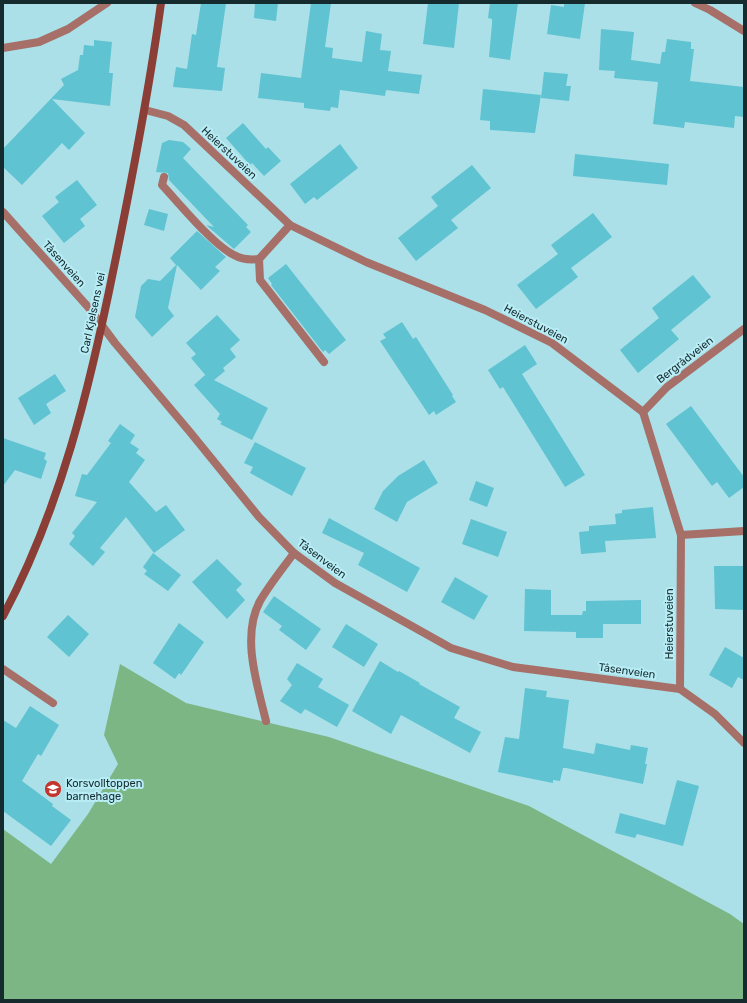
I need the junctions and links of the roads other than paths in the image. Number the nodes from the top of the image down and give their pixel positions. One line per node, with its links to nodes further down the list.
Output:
1 (107, 3): 5 (street)
2 (161, 3): 6 (main road, Carl Kjelsens vei)
3 (694, 3): 4 (street)
4 (744, 31)
5 (3, 48)
6 (145, 110): 9 (street, Heierstuveien); 11 (main road, Carl Kjelsens vei)
7 (164, 178): 10 (street)
8 (3, 212): 11 (street, Tåsenveien)
9 (290, 225): 10 (street); 14 (street, Heierstuveien)
10 (259, 259): 13 (street)
11 (102, 327): 17 (street, Tåsenveien); 18 (main road, Carl Kjelsens vei)
12 (744, 329): 14 (street, Bergrådveien)
13 (324, 362)
14 (643, 412): 16 (street, Heierstuveien)
15 (744, 531): 16 (street)
16 (681, 535): 20 (street, Heierstuveien)
17 (294, 552): 20 (street, Tåsenveien); 22 (street)
18 (3, 616)
19 (3, 669): 21 (street)
20 (680, 689): 23 (street, Tåsenveien)
21 (53, 703)
22 (266, 721)
23 (744, 743)

